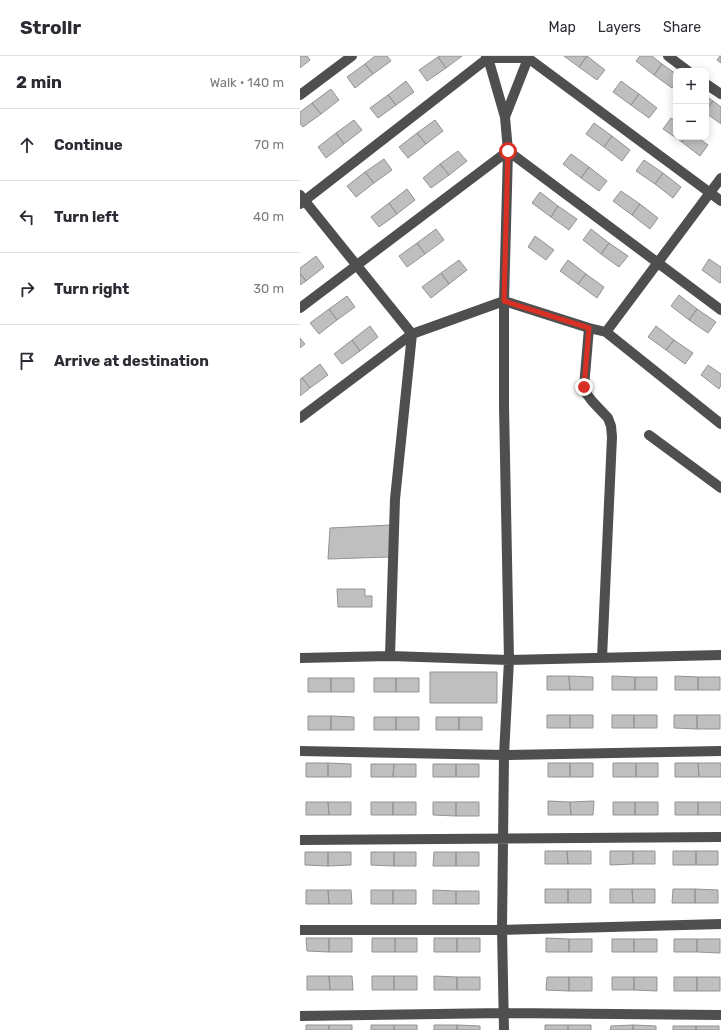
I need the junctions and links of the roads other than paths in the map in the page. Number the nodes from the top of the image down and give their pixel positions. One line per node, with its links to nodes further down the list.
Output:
1 (352, 56): 8 (street)
2 (668, 56): 5 (street)
3 (487, 57): 4 (street); 9 (street); 13 (street)
4 (529, 57): 9 (street); 12 (street)
5 (684, 68)
6 (709, 86): 7 (street)
7 (721, 94)
8 (300, 95)
9 (505, 117): 10 (street)
10 (508, 151): 15 (street); 16 (street); 17 (street)
11 (721, 178): 12 (street)
12 (710, 193): 14 (street); 15 (street)
13 (302, 200): 16 (street)
14 (721, 201)
15 (658, 263): 19 (street); 21 (street)
16 (357, 265): 18 (street); 22 (street)
17 (504, 301): 20 (street); 22 (street); 31 (street)
18 (300, 308)
19 (721, 310)
20 (589, 328): 21 (street); 30 (street)
21 (606, 332): 24 (street)
22 (412, 334): 23 (street); 28 (street)
23 (300, 418)
24 (721, 424)
25 (649, 435): 26 (street)
26 (721, 488)
27 (721, 655): 30 (street)
28 (390, 656): 29 (street); 31 (street)
29 (300, 658)
30 (602, 658): 31 (street)
31 (509, 660): 34 (street)
32 (300, 751): 34 (street)
33 (721, 751): 34 (street)
34 (504, 755): 36 (street)
35 (721, 836): 36 (street)
36 (503, 839): 37 (street); 40 (street)
37 (300, 840)
38 (721, 924): 40 (street)
39 (300, 930): 40 (street)
40 (502, 930): 41 (street)
41 (504, 1013): 42 (street); 43 (street); 44 (street)
42 (721, 1015)
43 (300, 1016)
44 (504, 1030)

